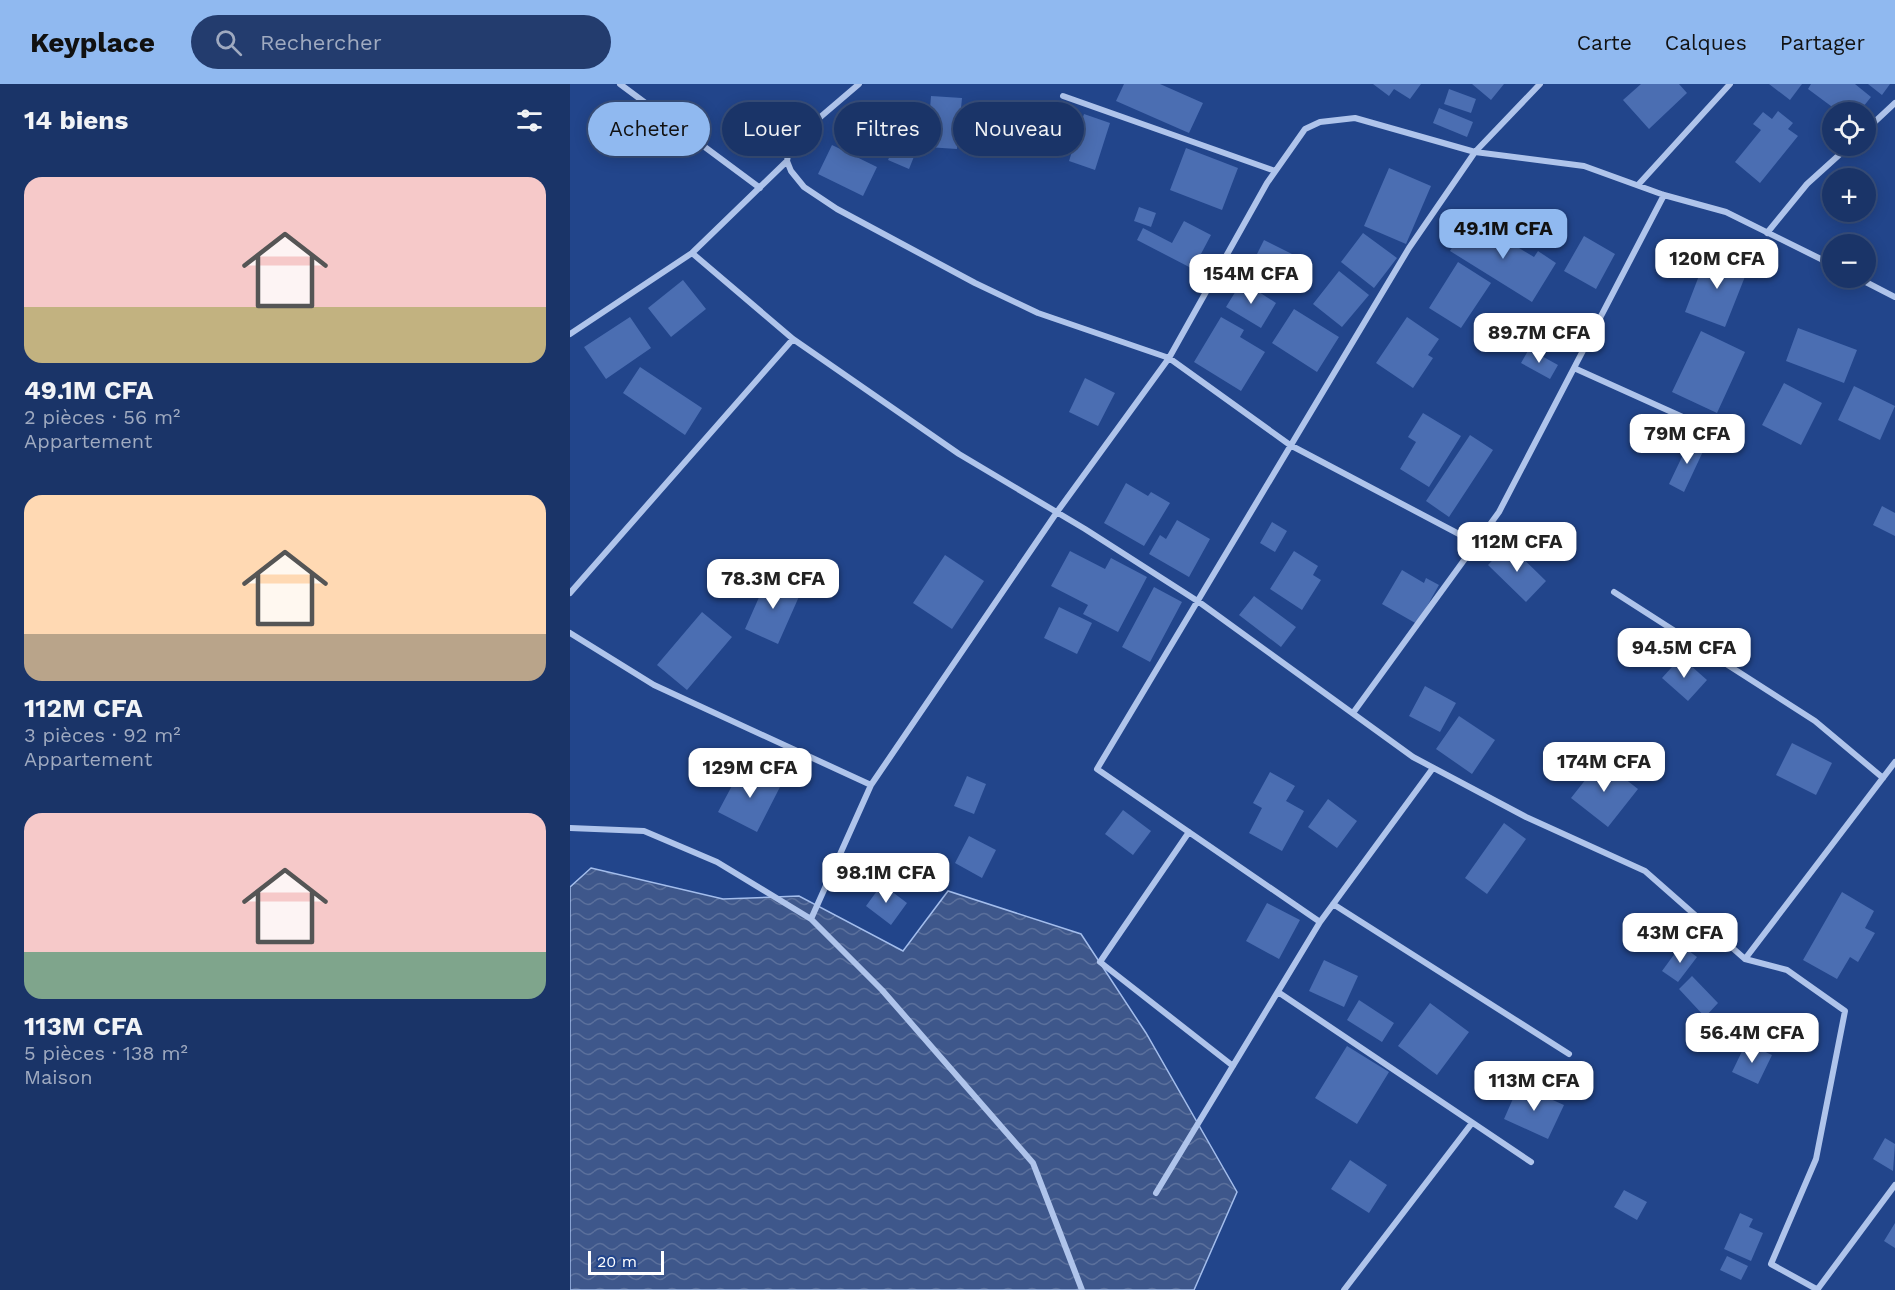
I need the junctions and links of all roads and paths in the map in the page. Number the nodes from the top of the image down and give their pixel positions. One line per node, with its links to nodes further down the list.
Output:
1 (620, 84): 13 (street)
2 (859, 84): 10 (street)
3 (1540, 84): 8 (street)
4 (1730, 84): 12 (street)
5 (1063, 96): 11 (street)
6 (1895, 103): 7 (street)
7 (1876, 121)
8 (1475, 152): 11 (street); 12 (street); 25 (street)
9 (1838, 156): 15 (street)
10 (787, 161): 13 (street); 22 (street)
11 (1275, 171): 22 (street)
12 (1638, 185): 14 (street)
13 (760, 188): 16 (street)
14 (1664, 195): 15 (street); 23 (street)
15 (1767, 233): 17 (street)
16 (692, 253): 20 (street); 21 (street)
17 (1822, 260)
18 (1876, 287): 19 (street)
19 (1895, 297)
20 (570, 333)
21 (793, 339): 26 (street); 29 (street)
22 (1169, 358): 25 (street); 26 (street)
23 (1574, 368): 24 (street); 27 (street)
24 (1716, 432)
25 (1290, 445): 27 (street); 30 (street)
26 (1057, 512): 30 (street); 36 (street)
27 (1476, 543): 32 (street)
28 (1614, 591): 35 (street)
29 (570, 593)
30 (1198, 602): 32 (street); 38 (street)
31 (570, 633): 36 (street)
32 (1353, 713): 34 (street)
33 (1895, 762): 35 (street)
34 (1432, 768): 39 (street); 42 (street)
35 (1883, 778): 42 (street)
36 (871, 786): 40 (street)
37 (570, 828): 40 (street)
38 (1189, 832): 41 (street); 45 (street)
39 (1333, 904): 41 (street); 44 (street)
40 (811, 919): 50 (street)
41 (1320, 922): 43 (street)
42 (1745, 959): 52 (street)
43 (1278, 992): 45 (street); 46 (street)
44 (1569, 1054)
45 (1233, 1066): 49 (street)
46 (1472, 1122): 47 (street); 51 (street)
47 (1531, 1162)
48 (1895, 1185): 52 (street)
49 (1156, 1193)
50 (1082, 1290)
51 (1344, 1290)
52 (1818, 1290)

